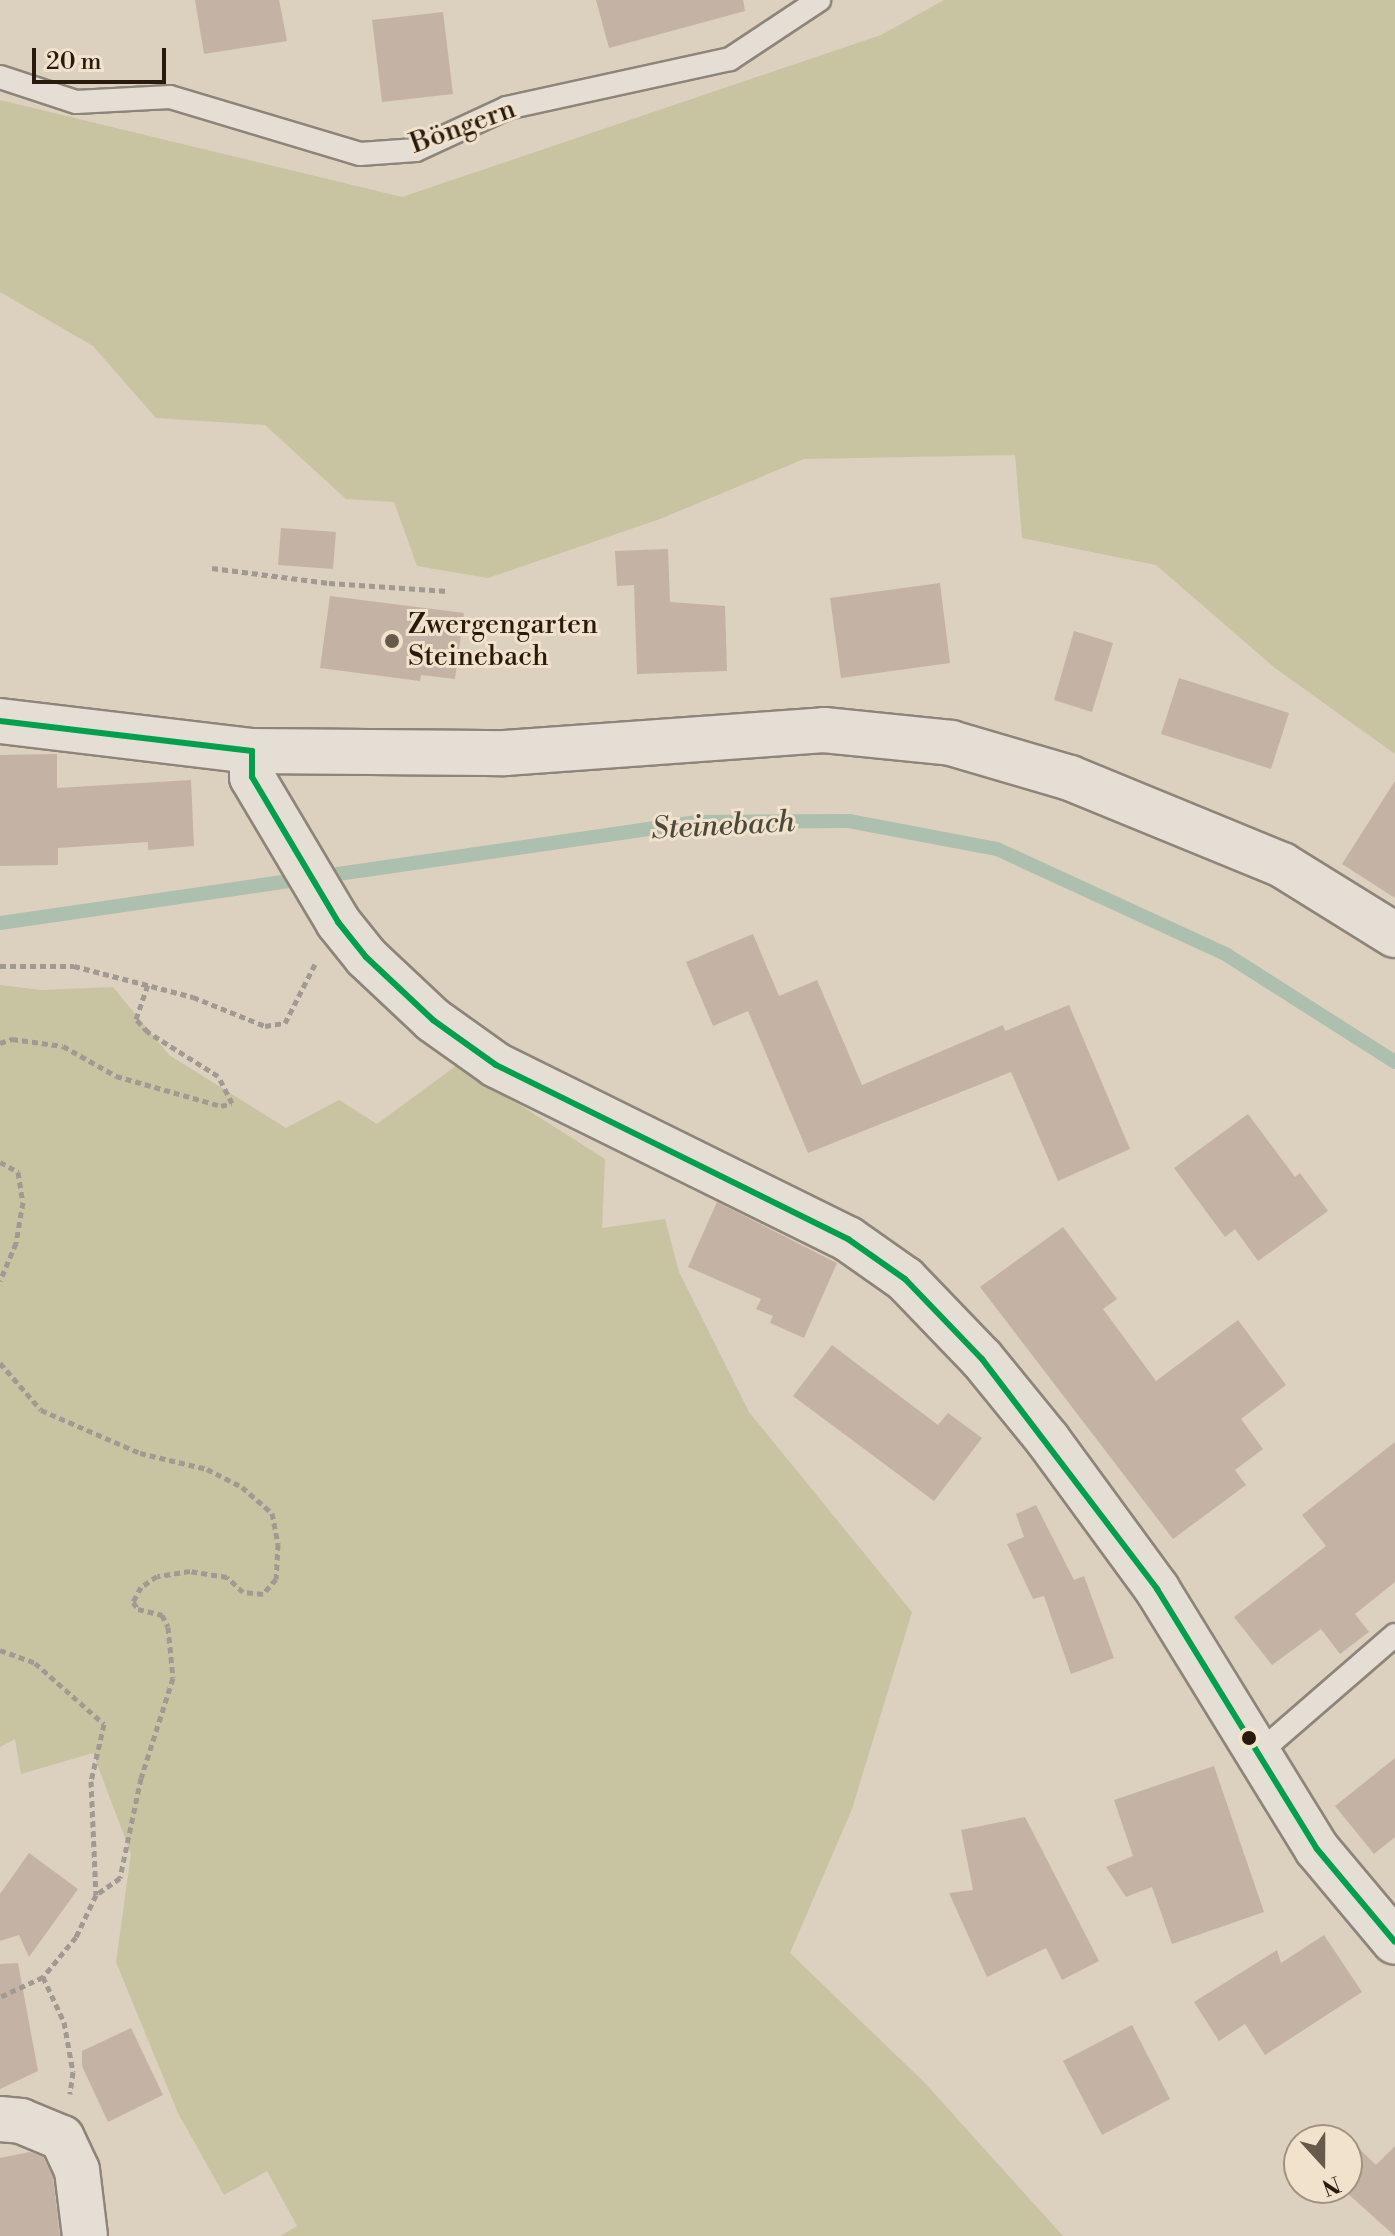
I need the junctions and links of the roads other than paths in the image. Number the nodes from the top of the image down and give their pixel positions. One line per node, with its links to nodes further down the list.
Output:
1 (819, 0): 2 (lane, Böngern)
2 (0, 77)
3 (0, 721): 4 (street)
4 (252, 751): 5 (street); 7 (street)
5 (1395, 935)
6 (1395, 1635): 7 (lane)
7 (1261, 1751): 8 (street)
8 (1395, 1942)
9 (0, 2119): 10 (street)
10 (85, 2236)

